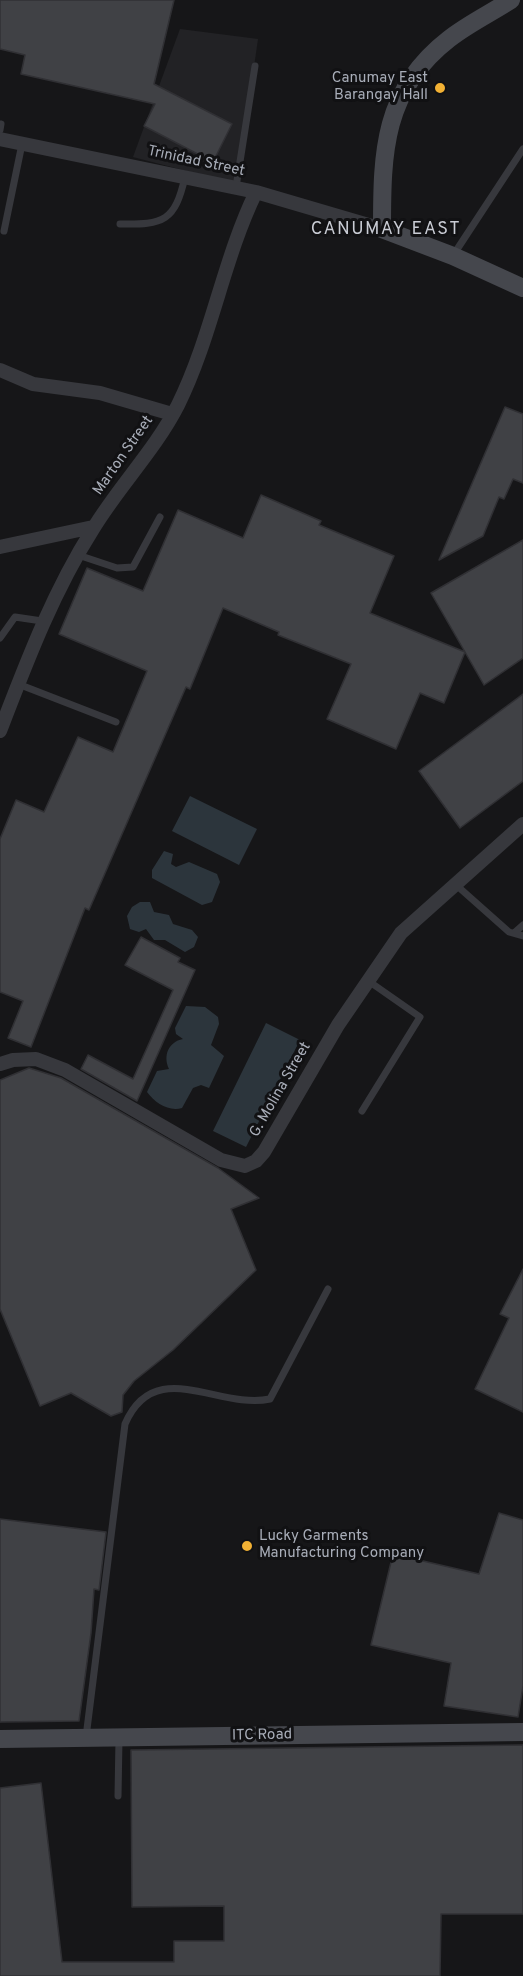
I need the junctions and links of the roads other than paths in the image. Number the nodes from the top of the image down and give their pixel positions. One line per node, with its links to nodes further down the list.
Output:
1 (511, 0): 10 (street)
2 (255, 66): 7 (lane)
3 (0, 139): 4 (street, Trinidad Street)
4 (22, 144): 6 (street, Trinidad Street); 11 (lane)
5 (523, 149): 12 (lane)
6 (185, 177): 7 (street, Trinidad Street); 9 (lane)
7 (236, 187): 8 (street, Trinidad Street)
8 (256, 192): 10 (street, Trinidad Street); 15 (street, Marton Street)
9 (120, 224)
10 (382, 229): 12 (street)
11 (4, 231)
12 (453, 256): 13 (street)
13 (523, 288)
14 (0, 370): 15 (street)
15 (172, 414): 17 (street, Marton Street)
16 (160, 517): 19 (lane)
17 (93, 527): 18 (street); 19 (street, Marton Street)
18 (0, 547)
19 (78, 555): 20 (street, Marton Street)
20 (42, 621): 21 (lane); 22 (street, Marton Street)
21 (0, 638)
22 (18, 684): 23 (lane); 24 (street, Marton Street)
23 (116, 722)
24 (0, 731)
25 (523, 824): 26 (street, G. Molina Street)
26 (455, 884): 28 (lane); 30 (street, G. Molina Street)
27 (523, 925): 28 (lane)
28 (514, 933): 29 (lane)
29 (523, 936)
30 (367, 980): 31 (street, G. Molina Street); 32 (lane)
31 (0, 1064)
32 (362, 1111)
33 (328, 1289): 37 (lane)
34 (523, 1732): 36 (street, ITC Road)
35 (0, 1739): 37 (street, ITC Road)
36 (119, 1739): 37 (street, ITC Road); 38 (lane)
37 (86, 1740)
38 (118, 1796)

